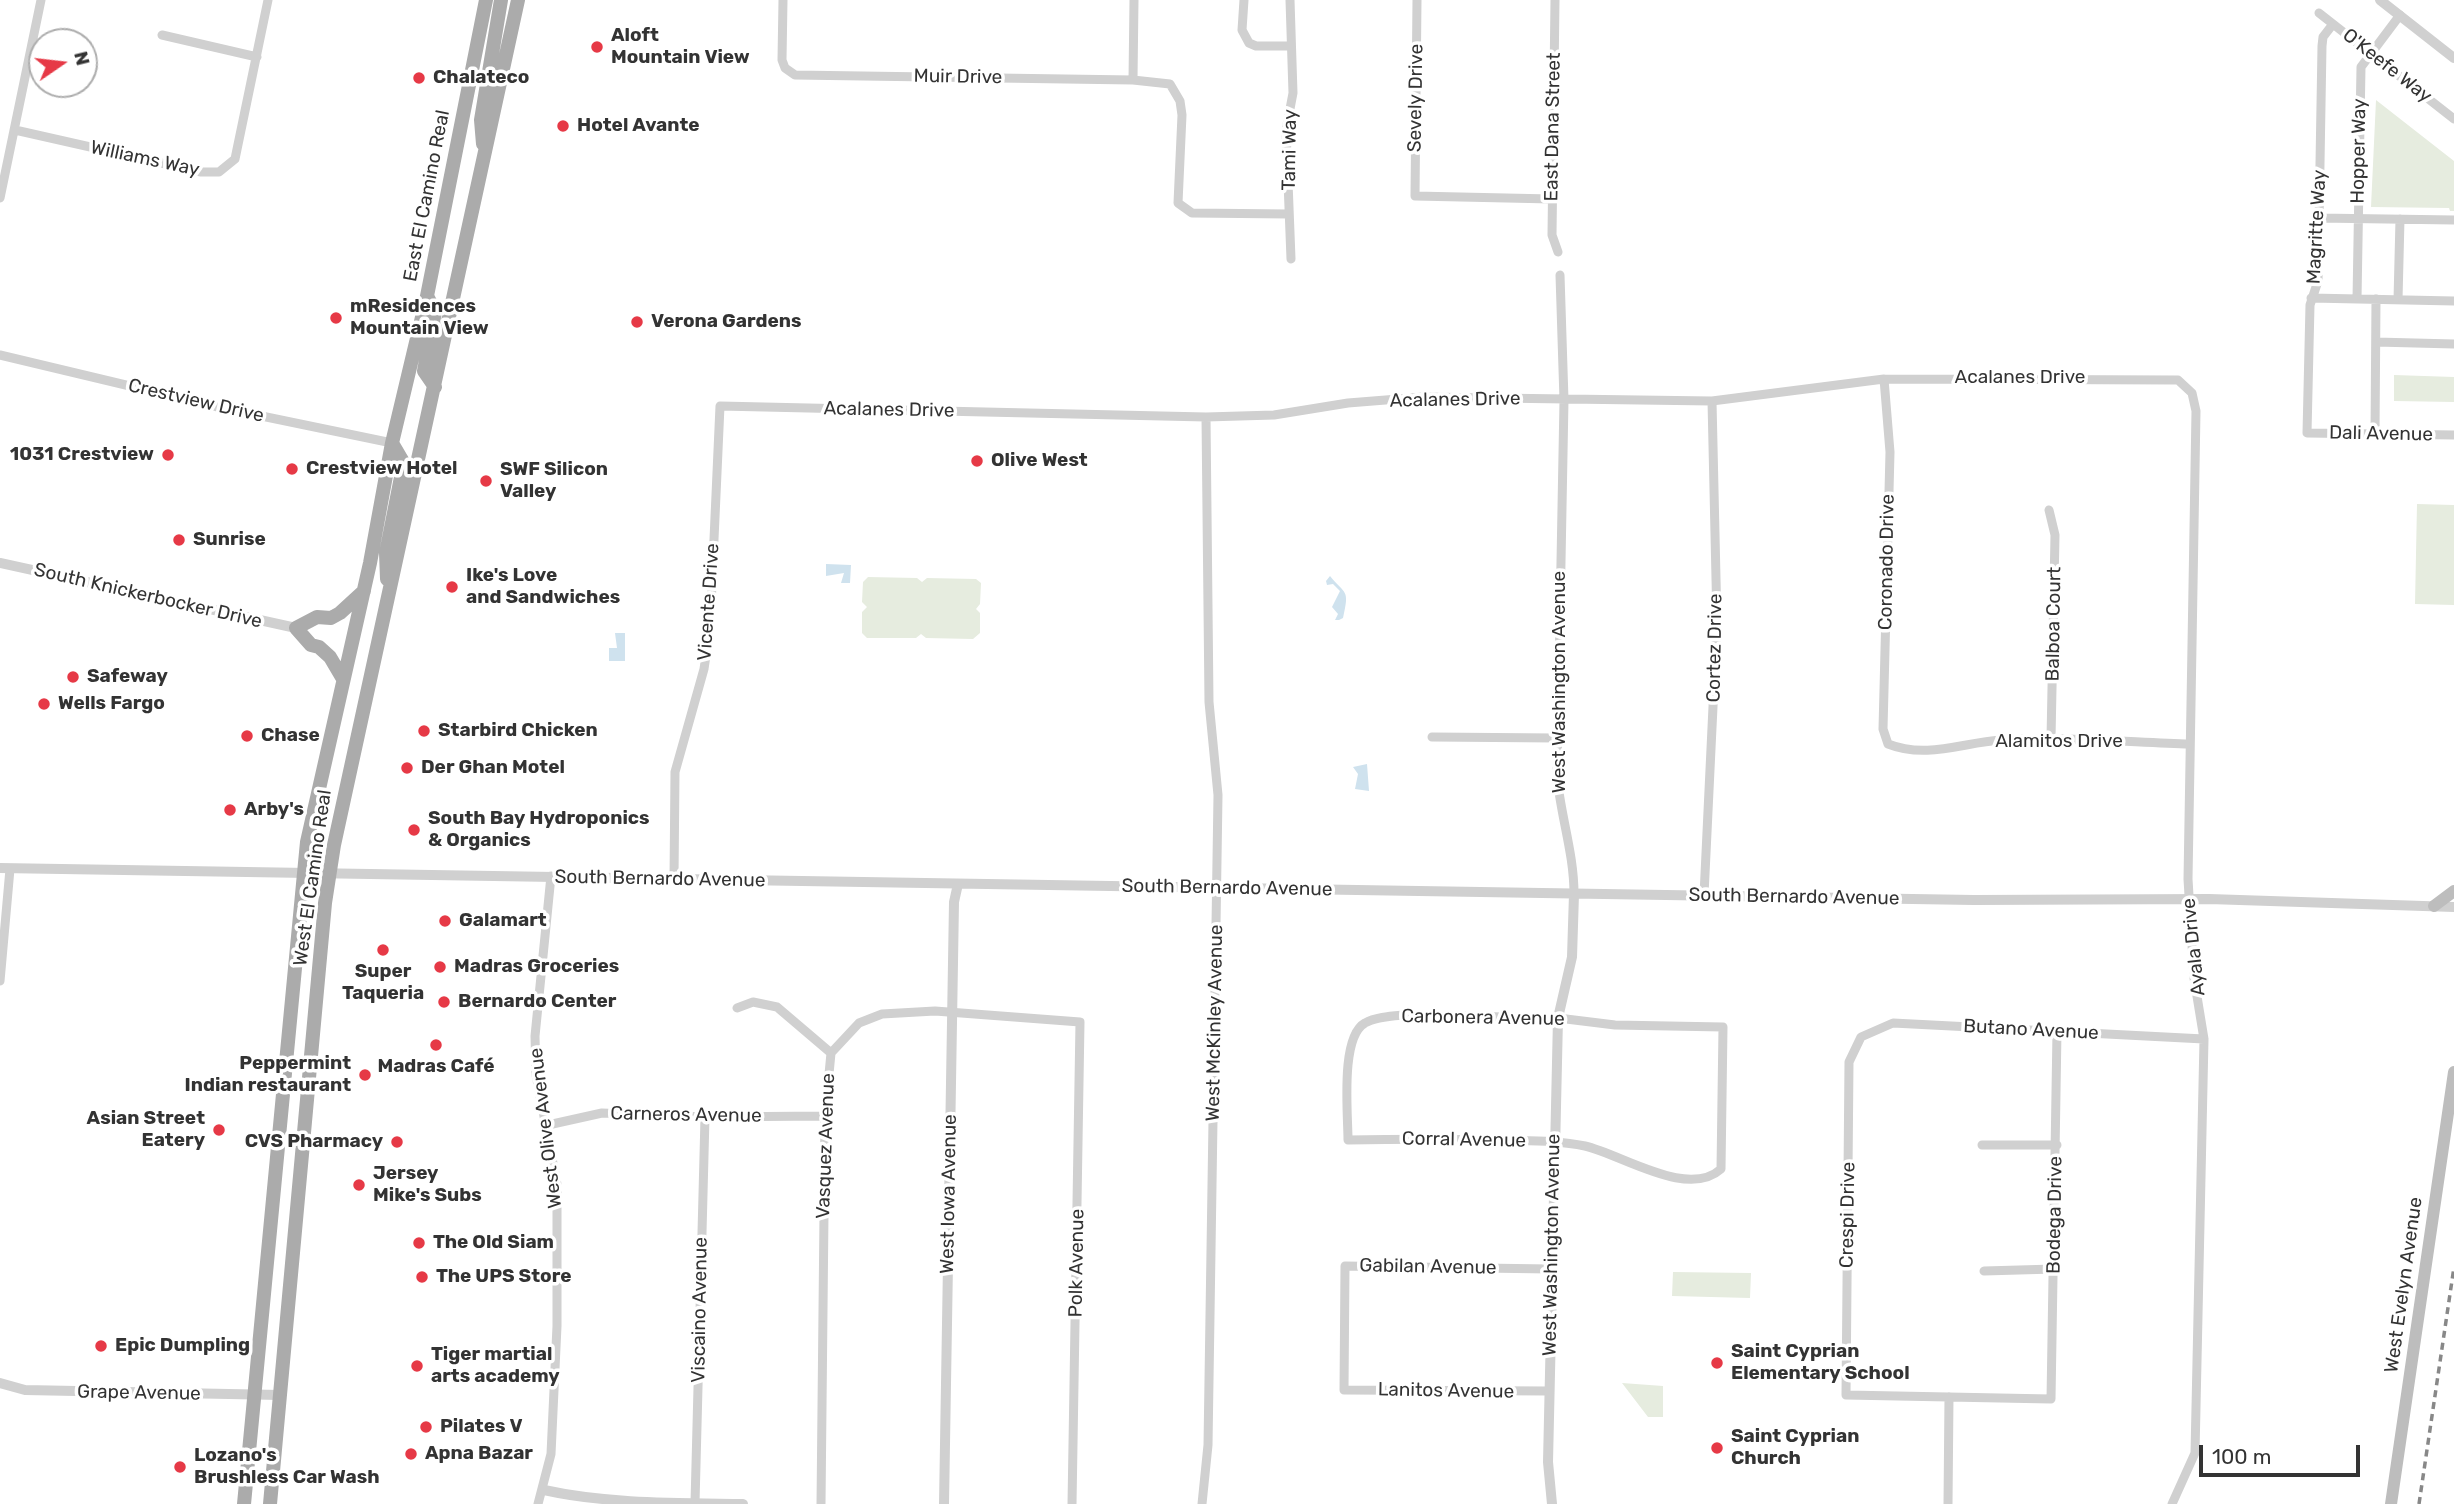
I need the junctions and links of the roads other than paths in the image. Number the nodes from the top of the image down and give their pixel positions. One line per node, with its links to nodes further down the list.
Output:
1 (41, 0): 23 (street)
2 (268, 0): 19 (street, Williams Way)
3 (486, 0): 35 (main road, East El Camino Real)
4 (501, 0): 24 (main road)
5 (518, 0): 24 (main road)
6 (783, 0): 21 (street, Muir Drive)
7 (1133, 0): 21 (street)
8 (1244, 0): 17 (street)
9 (1290, 0): 17 (street, Tami Way)
10 (1418, 0): 26 (street, Sevely Drive)
11 (1555, 0): 26 (street, East Dana Street)
12 (2380, 0): 14 (street)
13 (2319, 13): 15 (street, O'Keefe Way)
14 (2400, 15): 18 (street, Hopper Way); 20 (street)
15 (2333, 24): 18 (street, O'Keefe Way); 28 (street, Magritte Way)
16 (162, 35): 19 (street)
17 (1291, 46): 27 (street, Tami Way)
18 (2369, 53): 22 (street, O'Keefe Way); 29 (street, Hopper Way)
19 (257, 57): 23 (street, Williams Way)
20 (2454, 58)
21 (1133, 80): 27 (street, Muir Drive)
22 (2454, 119)
23 (15, 130): 25 (street)
24 (485, 159): 46 (main road, West El Camino Real)
25 (0, 198)
26 (1552, 199): 32 (street, East Dana Street)
27 (1289, 214): 33 (street, Tami Way)
28 (2319, 218): 29 (street); 36 (street, Magritte Way)
29 (2358, 218): 30 (street); 37 (street, Hopper Way)
30 (2400, 219): 31 (street); 39 (street)
31 (2454, 220)
32 (1558, 252)
33 (1291, 258)
34 (1560, 275): 47 (street, West Washington Avenue)
35 (426, 296): 46 (main road); 54 (main road, East El Camino Real)
36 (2311, 298): 37 (street); 51 (street, Magritte Way)
37 (2357, 299): 38 (street)
38 (2376, 299): 39 (street); 41 (street)
39 (2398, 300): 40 (street)
40 (2454, 301)
41 (2376, 342): 42 (street); 52 (street)
42 (2454, 344)
43 (0, 355): 54 (street, Crestview Drive)
44 (1884, 379): 45 (street, Acalanes Drive); 48 (street, Acalanes Drive); 65 (street, Coronado Drive)
45 (2187, 386): 66 (street, Ayala Drive)
46 (435, 387): 59 (main road, West El Camino Real)
47 (1564, 400): 48 (street, Acalanes Drive); 50 (street, Acalanes Drive); 63 (street, West Washington Avenue)
48 (1712, 401): 76 (street, Cortez Drive)
49 (720, 406): 50 (street, Acalanes Drive); 71 (street, Vicente Drive)
50 (1206, 416): 73 (street, West McKinley Avenue)
51 (2307, 433): 52 (street, Dali Avenue)
52 (2375, 434): 53 (street, Dali Avenue)
53 (2454, 435)
54 (392, 443): 57 (main road, East El Camino Real); 59 (main road)
55 (2049, 510): 64 (street, Balboa Court)
56 (0, 563): 60 (street, South Knickerbocker Drive)
57 (370, 563): 58 (main road, West El Camino Real)
58 (364, 591): 60 (main road); 61 (main road, West El Camino Real)
59 (387, 598): 69 (main road, West El Camino Real)
60 (296, 628): 61 (main road)
61 (343, 679): 68 (main road, West El Camino Real)
62 (1432, 737): 63 (street)
63 (1556, 738): 75 (street, West Washington Avenue)
64 (2051, 739): 65 (street, Alamitos Drive); 66 (street, Alamitos Drive)
65 (1888, 744)
66 (2190, 744): 77 (street, Ayala Drive)
67 (5, 868): 68 (street, South Bernardo Avenue); 80 (street)
68 (302, 873): 69 (street, South Bernardo Avenue); 104 (main road, West El Camino Real)
69 (329, 873): 70 (street, South Bernardo Avenue); 105 (main road, West El Camino Real)
70 (551, 876): 71 (street, South Bernardo Avenue); 93 (street, West Olive Avenue)
71 (674, 879): 72 (street, South Bernardo Avenue)
72 (958, 884): 73 (street, South Bernardo Avenue); 82 (street, West Iowa Avenue)
73 (1217, 888): 75 (street, South Bernardo Avenue); 116 (street, West McKinley Avenue)
74 (2454, 891): 78 (main road)
75 (1574, 894): 76 (street, South Bernardo Avenue); 83 (street, West Washington Avenue)
76 (1704, 895): 77 (street, South Bernardo Avenue)
77 (2188, 899): 78 (street, South Bernardo Avenue); 88 (street, Ayala Drive)
78 (2434, 906): 79 (street, South Bernardo Avenue)
79 (2454, 907)
80 (0, 981)
81 (737, 1008): 89 (street)
82 (952, 1014): 84 (street, Vasquez Avenue); 89 (street, Vasquez Avenue); 114 (street, West Iowa Avenue)
83 (1558, 1018): 85 (street, Carbonera Avenue); 94 (street, Carbonera Avenue); 95 (street, West Washington Avenue)
84 (1080, 1022): 115 (street, Polk Avenue)
85 (1723, 1027): 95 (street, Corral Avenue)
86 (2057, 1031): 87 (street, Butano Avenue); 88 (street, Butano Avenue); 97 (street, Bodega Drive)
87 (1861, 1037): 106 (street, Crespi Drive)
88 (2204, 1039): 119 (street, Ayala Drive)
89 (831, 1053): 91 (street, Vasquez Avenue)
90 (2454, 1072): 120 (main road, West Evelyn Avenue)
91 (825, 1116): 92 (street, Carneros Avenue); 113 (street, Vasquez Avenue)
92 (705, 1117): 93 (street, Carneros Avenue); 108 (street, Viscaino Avenue)
93 (548, 1125): 107 (street, West Olive Avenue)
94 (1348, 1139): 95 (street, Corral Avenue)
95 (1553, 1141): 98 (street, West Washington Avenue)
96 (1982, 1144): 97 (street)
97 (2057, 1145): 99 (street, Bodega Drive)
98 (1550, 1269): 102 (street, Gabilan Avenue); 103 (street, West Washington Avenue)
99 (2054, 1269): 100 (street); 106 (street, Bodega Drive)
100 (1984, 1271)
101 (0, 1383): 104 (street, Grape Avenue)
102 (1344, 1390): 103 (street, Lanitos Avenue)
103 (1549, 1391): 117 (street, West Washington Avenue)
104 (253, 1395): 105 (street, Grape Avenue); 109 (main road, West El Camino Real)
105 (280, 1395): 110 (main road, West El Camino Real)
106 (1950, 1397): 118 (street)
107 (544, 1490): 108 (street); 111 (street, West Olive Avenue)
108 (695, 1503): 112 (street)
109 (244, 1504)
110 (270, 1504)
111 (538, 1504)
112 (743, 1504)
113 (821, 1504)
114 (944, 1504)
115 (1072, 1504)
116 (1202, 1504)
117 (1552, 1504)
118 (1948, 1504)
119 (2172, 1504)
120 (2391, 1504)

